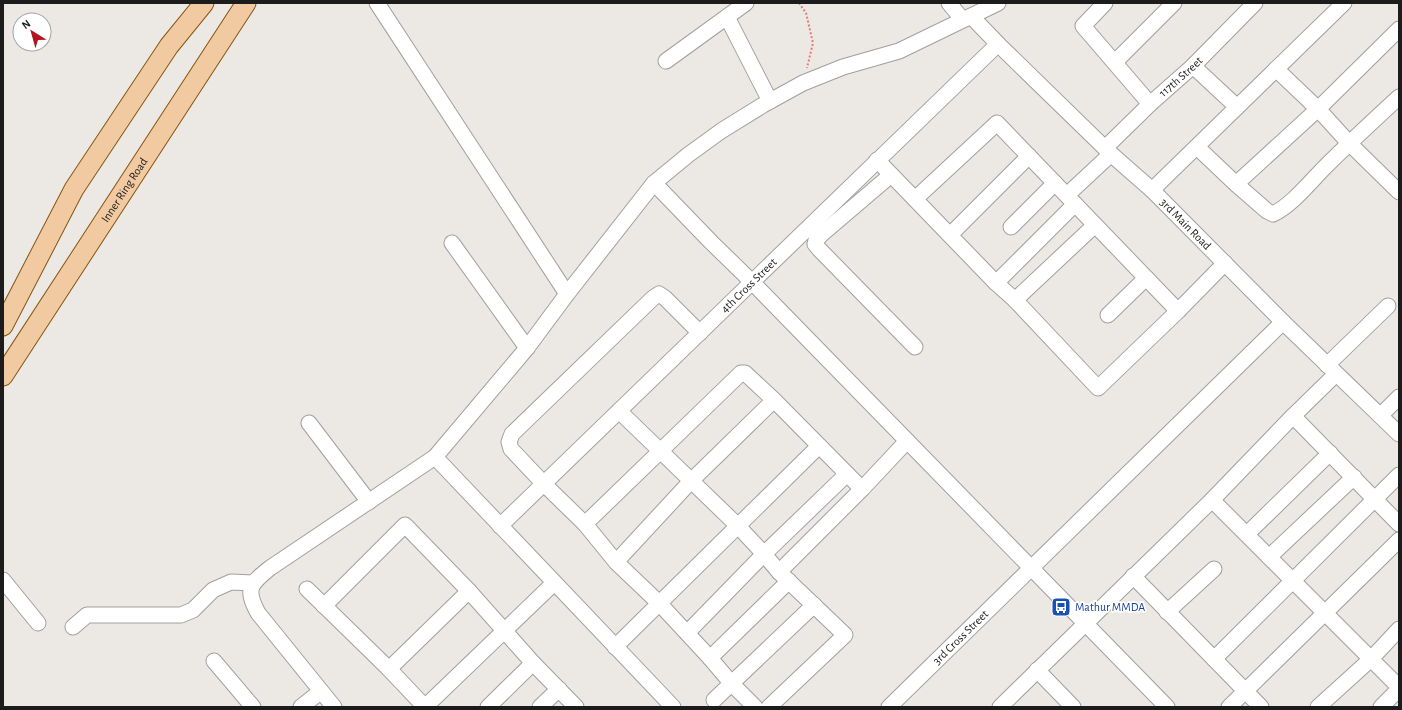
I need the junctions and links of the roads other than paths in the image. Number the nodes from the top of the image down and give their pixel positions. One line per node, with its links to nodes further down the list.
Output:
1 (204, 3): 51 (main road)
2 (246, 3): 56 (main road, Inner Ring Road)
3 (746, 3): 11 (street)
4 (949, 3): 12 (street, 3rd Main Road)
5 (998, 3): 12 (street)
6 (1105, 3): 16 (street)
7 (1174, 3): 16 (street)
8 (1255, 3): 17 (street, 117th Street)
9 (1344, 3): 18 (street)
10 (384, 6): 45 (street)
11 (727, 17): 15 (street); 20 (street)
12 (967, 17): 14 (street, 3rd Main Road); 20 (street)
13 (1399, 29): 23 (street)
14 (998, 44): 26 (street, 3rd Main Road); 28 (street, 4th Cross Street)
15 (666, 61)
16 (1115, 62): 21 (street)
17 (1193, 66): 21 (street, 117th Street); 22 (street)
18 (1276, 69): 22 (street); 23 (street)
19 (1399, 97): 24 (street)
20 (770, 101): 30 (street)
21 (1150, 104): 26 (street, 117th Street)
22 (1237, 107): 25 (street)
23 (1318, 109): 24 (street); 32 (street)
24 (1349, 143): 32 (street); 34 (street)
25 (1197, 147): 32 (street); 33 (street)
26 (1108, 151): 33 (street, 3rd Main Road); 36 (street, 117th Street)
27 (1029, 156): 31 (street); 35 (street); 39 (street)
28 (878, 160): 29 (street); 43 (street, 4th Cross Street)
29 (891, 175): 35 (street); 54 (street)
30 (654, 183): 43 (street); 45 (street)
31 (1055, 183): 36 (street); 38 (street)
32 (1236, 184)
33 (1152, 190): 41 (street, 3rd Main Road)
34 (1398, 191)
35 (915, 199): 39 (street)
36 (1071, 200): 37 (street); 44 (street, 117th Street)
37 (1095, 225): 42 (street); 46 (street)
38 (1011, 226)
39 (950, 235): 44 (street)
40 (452, 243): 53 (street)
41 (1224, 263): 48 (street); 50 (street, 3rd Main Road)
42 (1146, 278): 48 (street); 49 (street)
43 (752, 282): 52 (street, 4th Cross Street); 64 (street)
44 (996, 283): 46 (street)
45 (567, 294): 53 (street)
46 (1015, 300): 48 (street)
47 (1388, 306): 55 (street)
48 (1178, 311)
49 (1108, 315)
50 (1282, 322): 55 (street, 3rd Main Road); 87 (street, 3rd Cross Street)
51 (3, 326)
52 (700, 333): 59 (street, 4th Cross Street); 73 (street)
53 (527, 348): 68 (street)
54 (915, 348)
55 (1332, 370): 60 (street, 3rd Main Road); 61 (street)
56 (3, 376)
57 (1399, 397): 60 (street)
58 (774, 400): 65 (street); 66 (street); 72 (street)
59 (619, 411): 66 (street); 73 (street, 4th Cross Street)
60 (1381, 415): 63 (street, 3rd Main Road)
61 (1293, 416): 67 (street); 76 (street)
62 (309, 423): 77 (street)
63 (1399, 434)
64 (907, 441): 74 (street); 87 (street)
65 (819, 446): 69 (street); 81 (street)
66 (660, 452): 72 (street); 78 (street)
67 (1330, 453): 71 (street); 82 (street)
68 (435, 457): 77 (street); 80 (street)
69 (847, 474): 74 (street); 84 (street)
70 (1399, 475): 75 (street)
71 (1354, 477): 75 (street); 85 (street)
72 (691, 481): 81 (street); 86 (street)
73 (544, 484): 78 (street); 80 (street, 4th Cross Street)
74 (862, 489): 89 (street)
75 (1376, 499): 79 (street); 92 (street)
76 (1212, 500): 82 (street); 90 (street)
77 (369, 502): 93 (street)
78 (585, 524): 86 (street)
79 (1399, 524)
80 (500, 526): 94 (street)
81 (737, 526): 84 (street); 97 (street)
82 (1247, 534): 85 (street)
83 (1399, 540): 101 (street)
84 (764, 554): 89 (street); 107 (street)
85 (1269, 557): 92 (street)
86 (616, 562): 97 (street)
87 (1031, 568): 103 (street); 132 (street, 3rd Cross Street)
88 (1214, 569): 100 (street)
89 (784, 576): 98 (street); 109 (street)
90 (1133, 576): 100 (street); 103 (street)
91 (3, 580): 102 (street)
92 (1292, 580): 101 (street); 110 (street)
93 (253, 583): 104 (street); 120 (street)
94 (554, 583): 106 (street); 108 (street)
95 (307, 589): 99 (street)
96 (470, 591): 99 (street); 106 (street); 114 (street)
97 (659, 603): 107 (street); 108 (street)
98 (814, 605): 116 (street); 131 (street)
99 (324, 606): 114 (street)
100 (1167, 612): 110 (street)
101 (1325, 612): 111 (street); 119 (street)
102 (38, 622)
103 (1086, 623): 115 (street); 134 (street)
104 (73, 627)
105 (1399, 629): 111 (street)
106 (505, 630): 113 (street); 114 (street)
107 (687, 633): 109 (street)
108 (615, 647): 129 (street)
109 (710, 658): 116 (street)
110 (1214, 659): 119 (street)
111 (1371, 659): 117 (street); 137 (street)
112 (214, 661): 123 (street)
113 (533, 663): 118 (street); 126 (street)
114 (389, 669)
115 (1037, 670): 122 (street); 133 (street)
116 (732, 684): 121 (street); 130 (street)
117 (1399, 688): 138 (street)
118 (559, 690): 127 (street); 128 (street)
119 (1245, 691): 135 (street); 136 (street)
120 (320, 692): 124 (street); 125 (street)
121 (714, 700)
122 (1071, 706)
123 (253, 707)
124 (301, 707)
125 (334, 707)
126 (488, 707)
127 (540, 707)
128 (576, 707)
129 (673, 707)
130 (755, 707)
131 (770, 707)
132 (889, 707)
133 (1000, 707)
134 (1167, 707)
135 (1228, 707)
136 (1261, 707)
137 (1318, 707)
138 (1381, 707)

